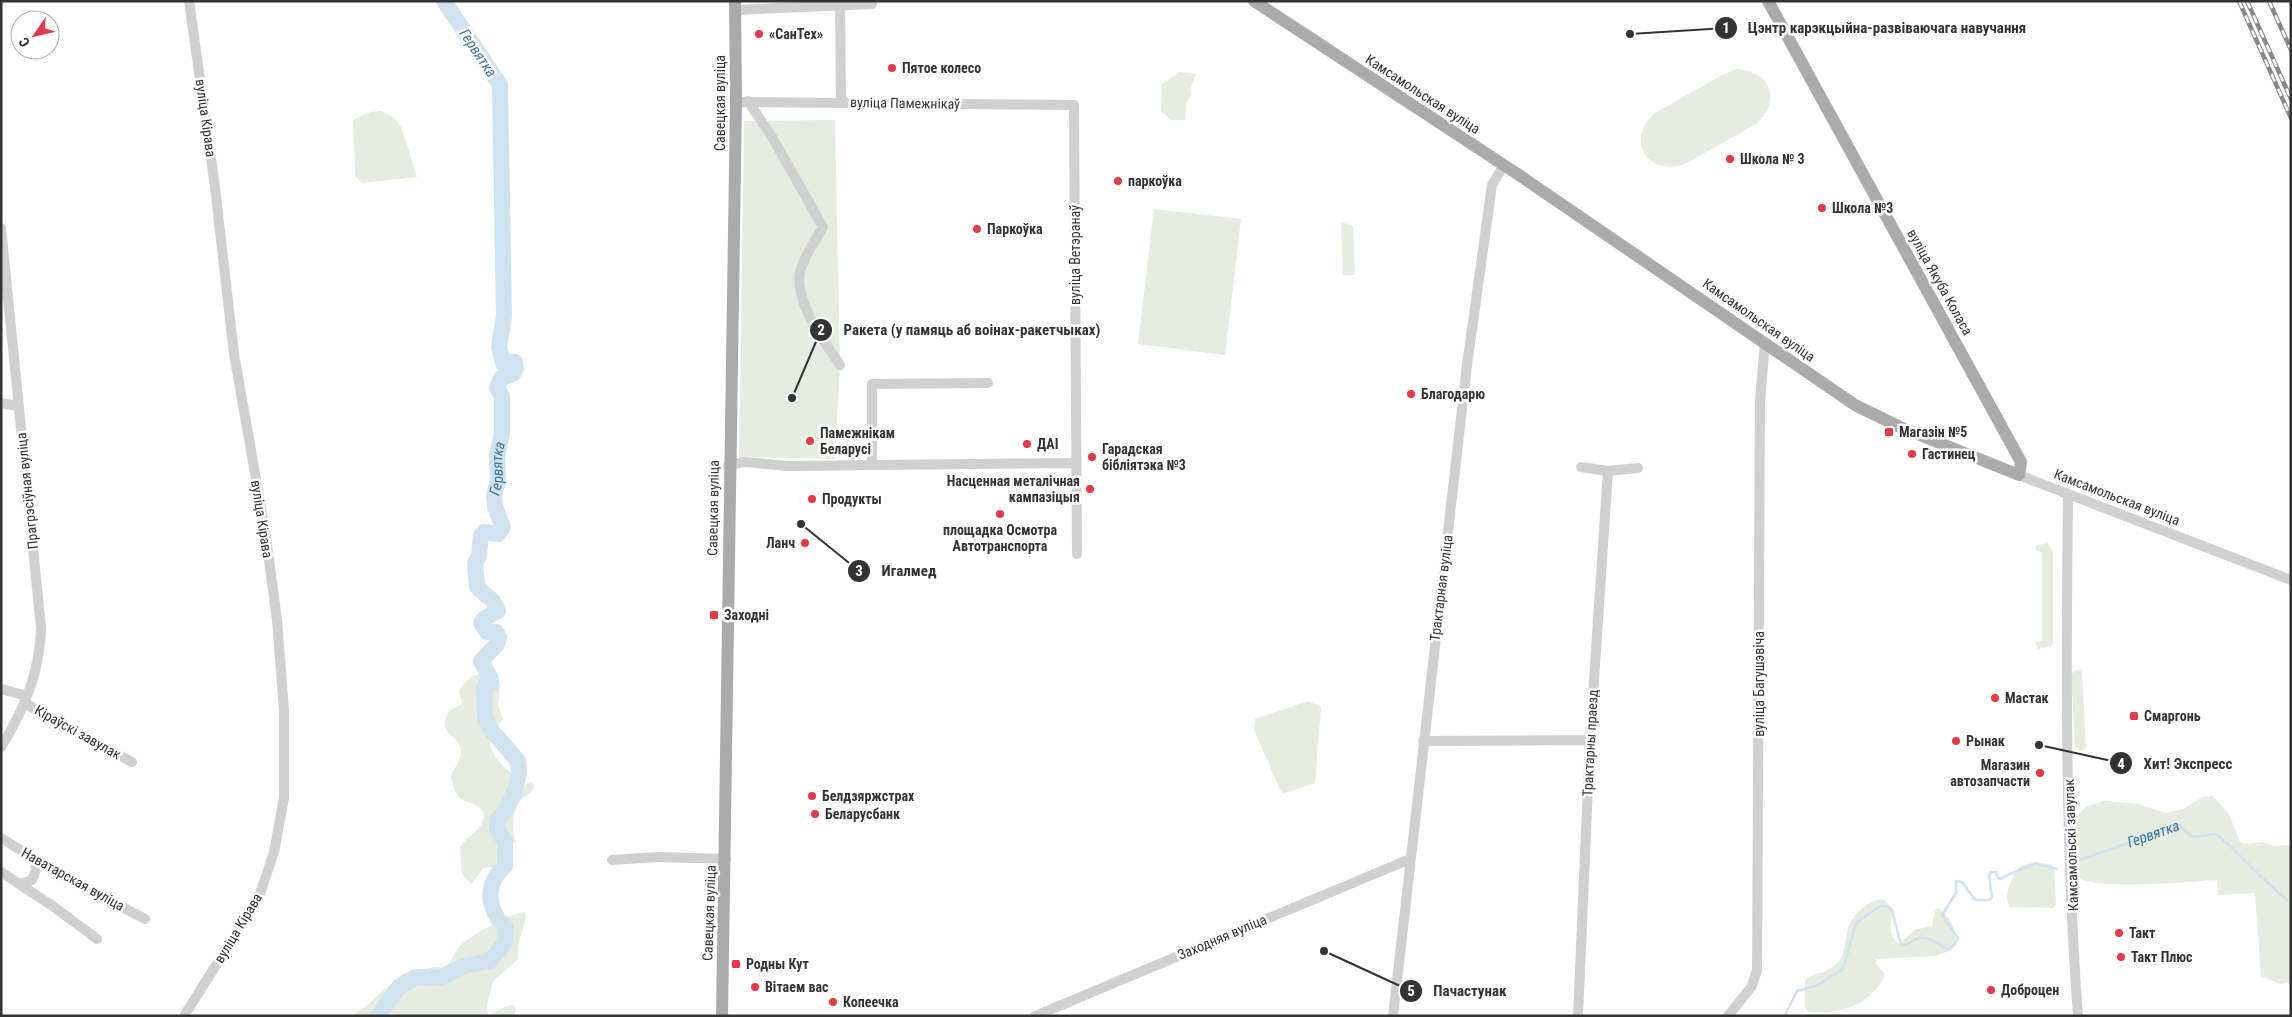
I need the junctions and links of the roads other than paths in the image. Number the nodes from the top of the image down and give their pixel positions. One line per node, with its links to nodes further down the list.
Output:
1 (189, 1): 42 (street, вуліца Кірава)
2 (1254, 1): 10 (main road, Камсамольская вуліца)
3 (1768, 1): 23 (main road, вуліца Якуба Коласа)
4 (872, 4): 6 (street)
5 (735, 6): 6 (street); 7 (main road, Савецкая вуліца)
6 (840, 6): 8 (street)
7 (742, 102): 8 (street, вуліца Памежнікаў); 13 (street); 18 (main road, Савецкая вуліца)
8 (840, 102): 9 (street, вуліца Памежнікаў)
9 (1074, 106): 17 (street, вуліца Ветэранаў)
10 (1504, 165): 12 (main road, Камсамольская вуліца); 30 (street, Трактарная вуліца)
11 (1, 228): 16 (street, Прагрэсіўная вуліца)
12 (1765, 342): 23 (main road, Камсамольская вуліца); 47 (street, вуліца Багушэвіча)
13 (840, 365)
14 (988, 383): 19 (street)
15 (1, 403): 16 (street)
16 (18, 406): 28 (street, Прагрэсіўная вуліца)
17 (1075, 463): 19 (street); 25 (street, вуліца Ветэранаў)
18 (728, 465): 19 (street); 34 (main road, Савецкая вуліца)
19 (872, 465)
20 (1581, 467): 22 (street)
21 (1638, 468): 22 (street)
22 (1608, 471): 29 (street, Трактарны праезд)
23 (2019, 475): 24 (street, Камсамольская вуліца)
24 (2068, 495): 26 (street, Камсамольская вуліца); 48 (street, Камсамольскі завулак)
25 (1076, 554)
26 (2291, 580)
27 (1, 689): 28 (street, Кіраўскі завулак)
28 (26, 699): 31 (street, Прагрэсіўная вуліца); 32 (street, Кіраўскі завулак)
29 (1590, 740): 30 (street); 46 (street, Трактарны праезд)
30 (1424, 741): 35 (street, Трактарная вуліца)
31 (1, 747)
32 (132, 762)
33 (1, 838): 36 (street, Наватарская вуліца)
34 (726, 859): 37 (street); 43 (main road, Савецкая вуліца)
35 (1410, 859): 44 (street, Заходняя вуліца); 45 (street, Трактарная вуліца)
36 (35, 860): 39 (street); 40 (street, Наватарская вуліца)
37 (612, 860)
38 (1, 872): 39 (street)
39 (20, 884): 41 (street)
40 (145, 919)
41 (97, 939)
42 (184, 1016)
43 (722, 1016)
44 (1035, 1016)
45 (1392, 1016)
46 (1578, 1016)
47 (1728, 1016)
48 (2078, 1016)

